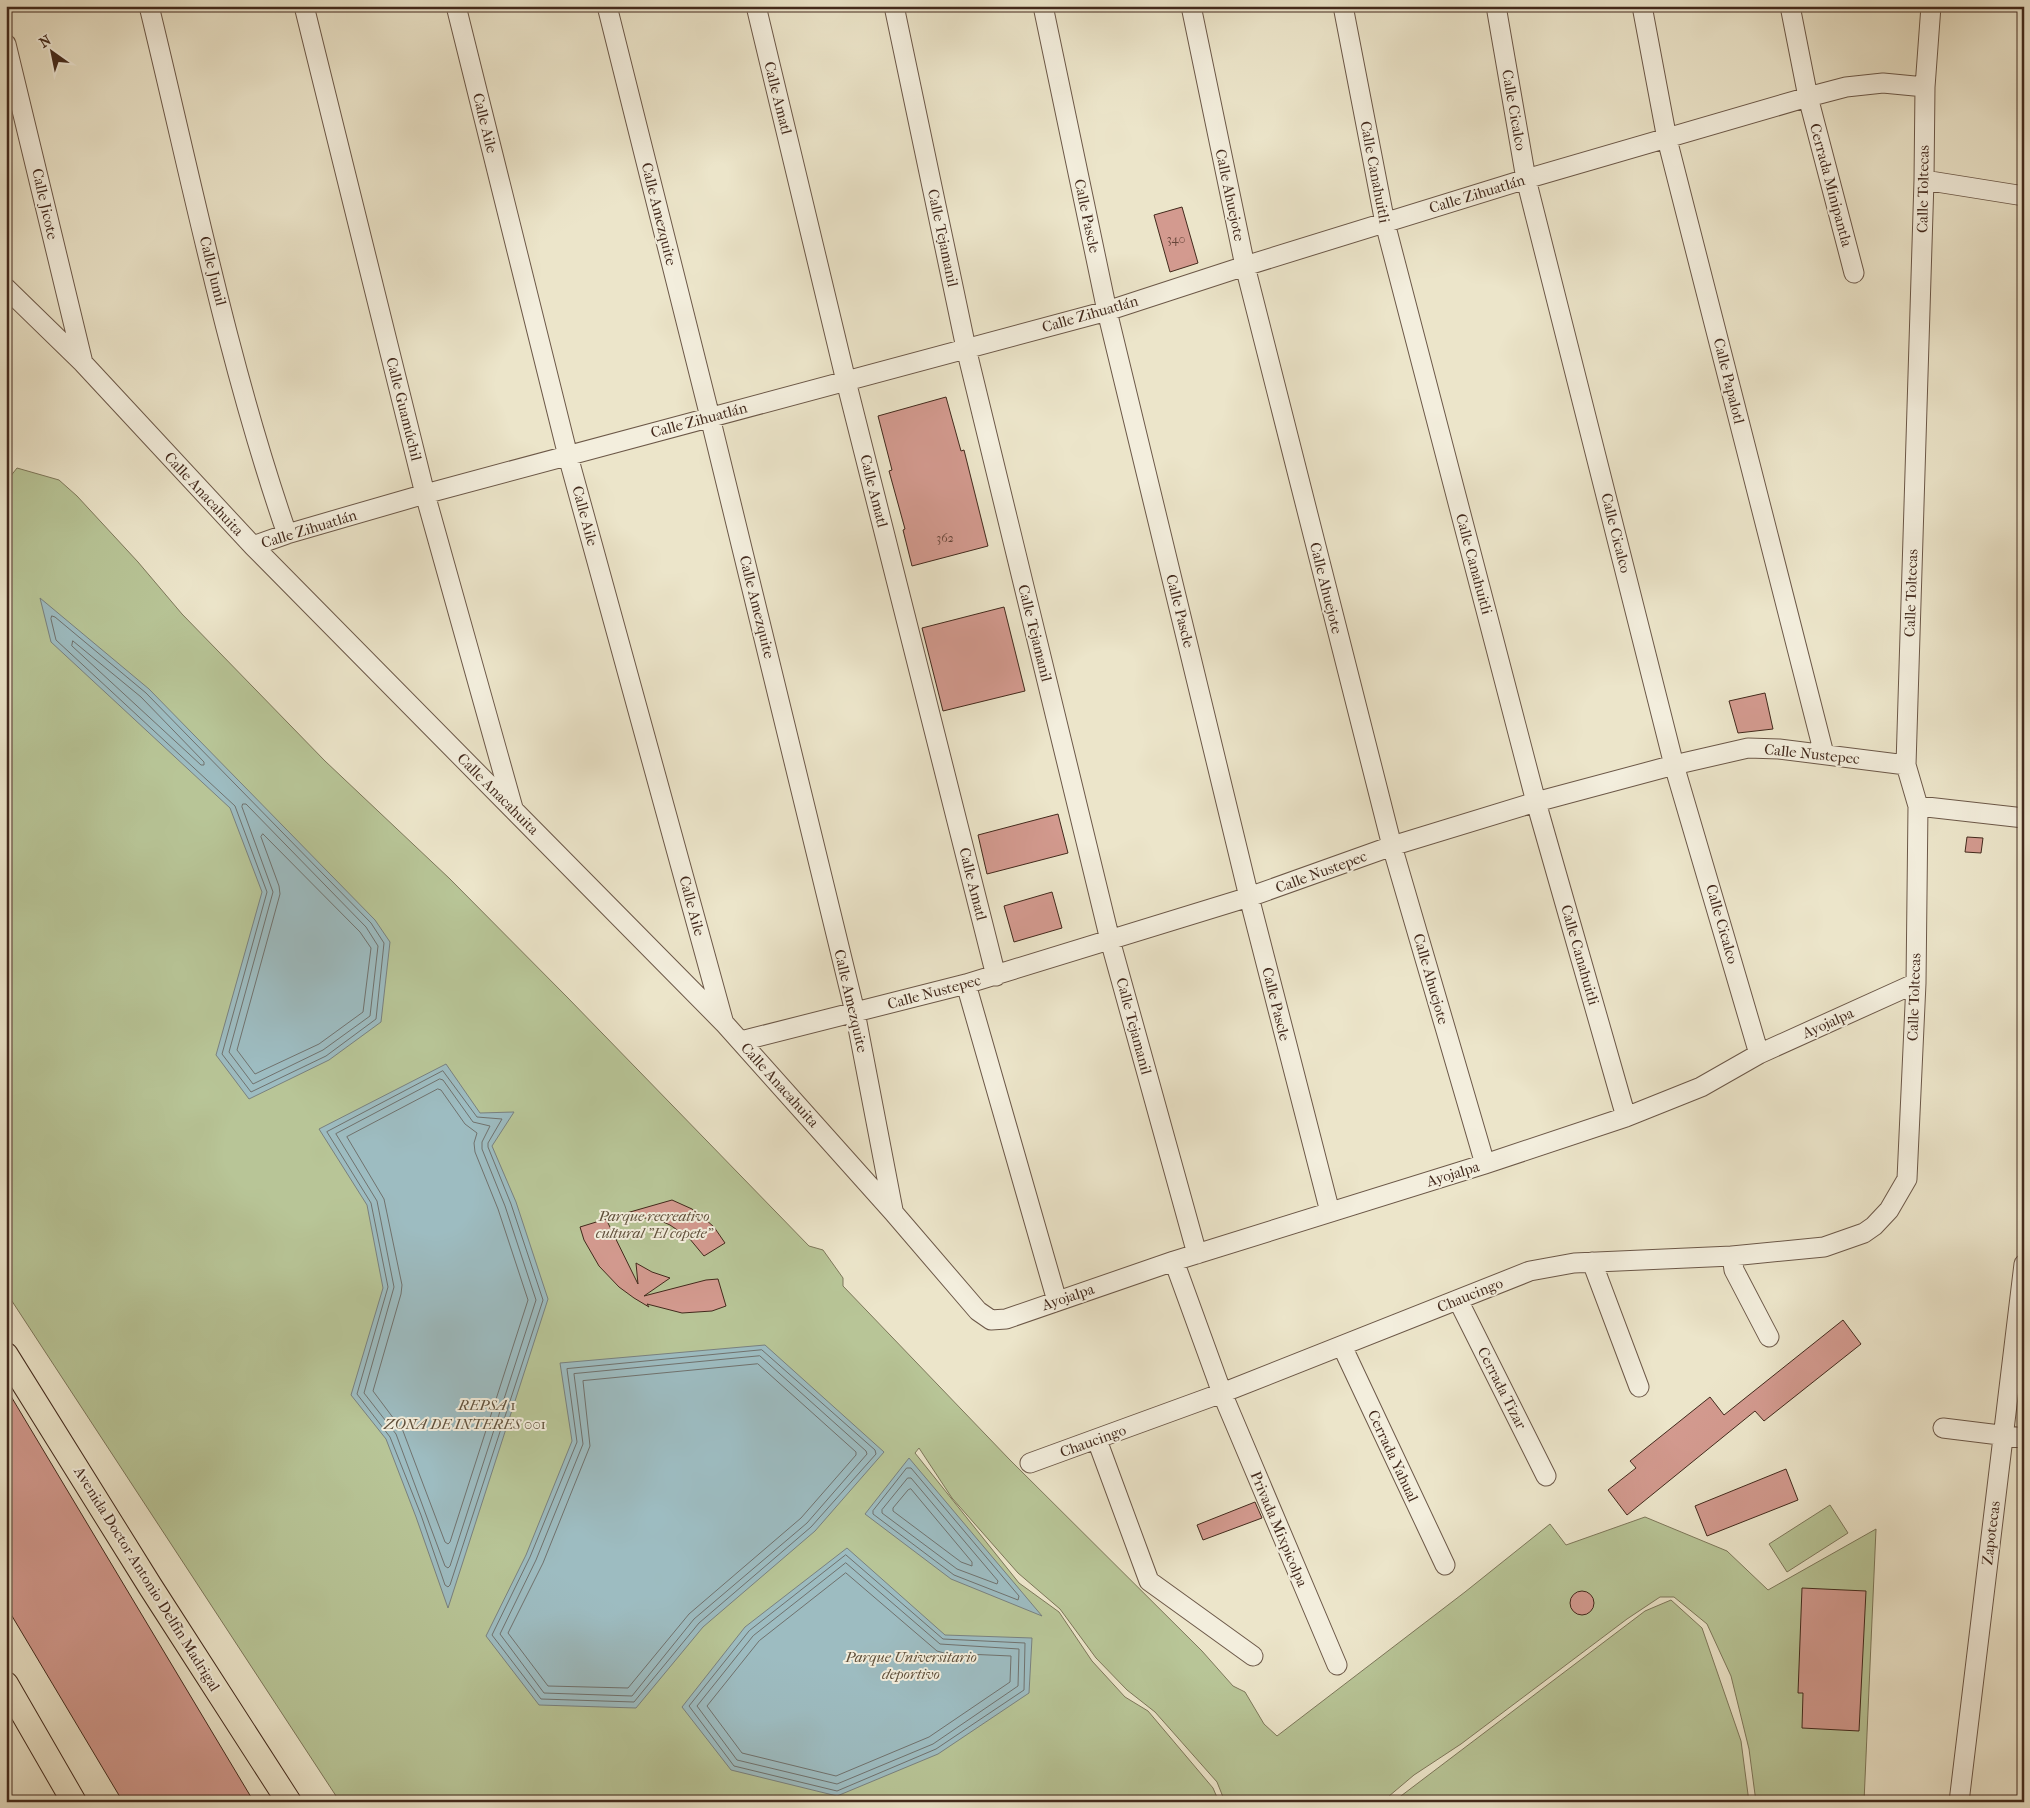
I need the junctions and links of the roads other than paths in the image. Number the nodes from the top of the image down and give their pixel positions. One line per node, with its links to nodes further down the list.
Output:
1 (150, 6): 32 (street, Calle Jumil)
2 (304, 6): 31 (street, Calle Guamúchil)
3 (456, 6): 30 (street, Calle Aile)
4 (607, 6): 29 (street, Calle Amezquite)
5 (756, 6): 28 (street, Calle Amatl)
6 (894, 6): 26 (street, Calle Tejamanil)
7 (1043, 6): 25 (street, Calle Pascle)
8 (1192, 6): 22 (street, Calle Ahuejote)
9 (1343, 6): 21 (street, Calle Canahuitli)
10 (1496, 6): 18 (street, Calle Cicalco)
11 (1642, 6): 17 (street, Calle Papalotl)
12 (1790, 6): 16 (street, Cerrada Minipantla)
13 (1932, 6): 15 (street, Calle Toltecas)
14 (6, 44): 27 (street, Calle Jicote)
15 (1925, 87): 16 (street, Calle Zihuatlán); 19 (street, Calle Toltecas)
16 (1808, 97): 17 (street, Calle Zihuatlán); 23 (street, Cerrada Minipantla)
17 (1667, 139): 18 (street, Calle Zihuatlán); 34 (street, Calle Papalotl)
18 (1526, 179): 21 (street, Calle Zihuatlán); 35 (street, Calle Cicalco)
19 (1924, 180): 20 (street); 36 (street, Calle Toltecas)
20 (2024, 196)
21 (1385, 223): 22 (street, Calle Zihuatlán); 37 (street, Calle Canahuitli)
22 (1245, 266): 25 (street, Calle Zihuatlán); 41 (street, Calle Ahuejote)
23 (1854, 273)
24 (6, 288): 27 (street, Calle Anacahuita)
25 (1107, 311): 26 (street, Calle Zihuatlán); 42 (street, Calle Pascle)
26 (966, 348): 28 (street, Calle Zihuatlán); 43 (street, Calle Tejamanil)
27 (83, 363): 33 (street, Calle Anacahuita)
28 (846, 381): 29 (street, Calle Zihuatlán); 44 (street, Calle Amatl)
29 (710, 417): 30 (street, Calle Zihuatlán); 47 (street, Calle Amezquite)
30 (568, 456): 31 (street, Calle Zihuatlán); 48 (street, Calle Aile)
31 (425, 494): 32 (street, Calle Zihuatlán); 39 (street, Calle Guamúchil)
32 (287, 534): 33 (street, Calle Zihuatlán)
33 (252, 546): 39 (street, Calle Anacahuita)
34 (1824, 754): 35 (street, Calle Nustepec); 36 (street, Calle Nustepec)
35 (1674, 765): 37 (street, Calle Nustepec); 50 (street, Calle Cicalco)
36 (1906, 765): 38 (street, Calle Toltecas)
37 (1536, 802): 41 (street, Calle Nustepec); 51 (street, Calle Canahuitli)
38 (1918, 806): 40 (street); 45 (street, Calle Toltecas)
39 (513, 809): 48 (street, Calle Anacahuita)
40 (2024, 818)
41 (1392, 846): 42 (street, Calle Nustepec); 52 (street, Calle Ahuejote)
42 (1249, 897): 43 (street, Calle Nustepec); 55 (street, Calle Pascle)
43 (1110, 940): 44 (street, Calle Nustepec); 56 (street, Calle Tejamanil)
44 (996, 976): 46 (street, Calle Nustepec)
45 (1916, 983): 50 (street, Ayojalpa); 53 (street, Calle Toltecas)
46 (966, 984): 47 (street, Calle Nustepec); 62 (street)
47 (855, 1012): 49 (street, Calle Nustepec); 54 (street, Calle Amezquite)
48 (724, 1023): 49 (street, Calle Anacahuita)
49 (741, 1041): 54 (street, Calle Anacahuita)
50 (1760, 1054): 51 (street, Ayojalpa)
51 (1626, 1117): 52 (street, Ayojalpa)
52 (1485, 1164): 55 (street, Ayojalpa)
53 (1907, 1179): 57 (street, Chaucingo)
54 (894, 1212): 63 (street, Calle Anacahuita)
55 (1330, 1212): 56 (street, Ayojalpa)
56 (1197, 1254): 58 (street, Ayojalpa)
57 (1732, 1256): 59 (street, Chaucingo); 64 (street)
58 (1174, 1261): 62 (street, Ayojalpa); 68 (street)
59 (1592, 1262): 61 (street, Chaucingo); 67 (street)
60 (2024, 1264): 70 (street, Zapotecas)
61 (1458, 1300): 65 (street, Chaucingo); 74 (street, Cerrada Tizar)
62 (1057, 1301): 63 (street, Ayojalpa)
63 (978, 1311)
64 (1769, 1337)
65 (1342, 1346): 68 (street, Chaucingo); 75 (street, Cerrada Yahual)
66 (6, 1355): 80 (main road, Avenida Doctor Antonio Delfín Madrigal)
67 (1640, 1387)
68 (1222, 1393): 72 (street, Chaucingo); 77 (street, Privada Mixpicolpa)
69 (1943, 1428): 70 (street)
70 (2002, 1436): 71 (street); 81 (street, Zapotecas)
71 (2024, 1438)
72 (1097, 1440): 73 (street, Chaucingo); 76 (street)
73 (1030, 1463)
74 (1546, 1476)
75 (1445, 1566)
76 (1253, 1656)
77 (1337, 1665)
78 (6, 1684): 79 (main road)
79 (74, 1802)
80 (289, 1802)
81 (1959, 1802)

